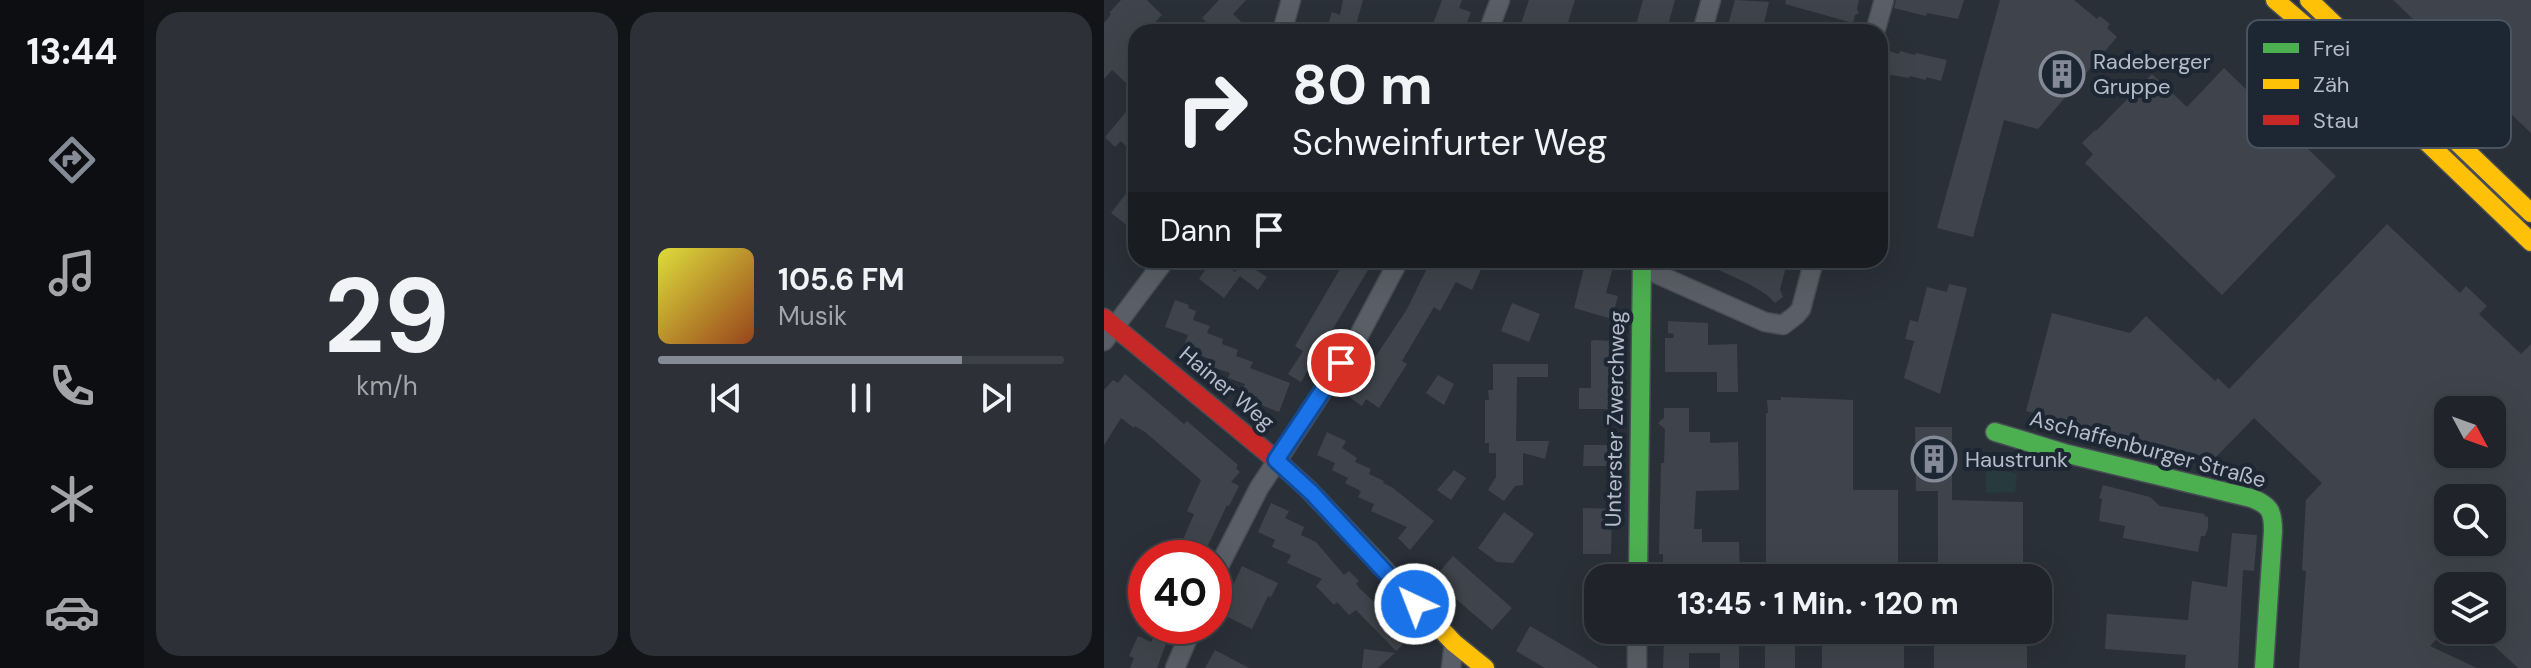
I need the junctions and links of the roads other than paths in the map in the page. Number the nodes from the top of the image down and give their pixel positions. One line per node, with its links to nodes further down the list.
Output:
1 (1291, 0): 9 (street)
2 (1500, 0): 10 (street)
3 (1711, 0): 11 (street)
4 (1884, 0): 12 (street)
5 (2275, 0): 7 (street)
6 (2309, 0): 8 (street)
7 (2299, 20)
8 (2330, 20)
9 (1284, 24)
10 (1491, 24)
11 (1704, 24)
12 (1877, 24)
13 (2433, 148): 16 (street)
14 (2463, 148): 15 (street)
15 (2531, 213)
16 (2531, 242)
17 (1158, 268): 22 (street)
18 (1395, 268): 24 (street)
19 (1641, 268): 26 (street, Unterster Zwerchweg)
20 (1650, 268): 21 (street)
21 (1812, 268)
22 (1108, 328): 24 (street, Hainer Weg)
23 (1995, 432): 34 (street, Aschaffenburger Straße)
24 (1276, 460): 25 (street); 27 (street, Hainer Weg)
25 (1232, 541)
26 (1638, 564)
27 (1454, 643): 31 (street); 32 (street, Hainer Weg)
28 (1185, 644): 30 (street)
29 (1637, 644): 33 (street)
30 (1175, 668)
31 (1451, 668)
32 (1485, 668)
33 (1637, 668)
34 (2264, 668)

